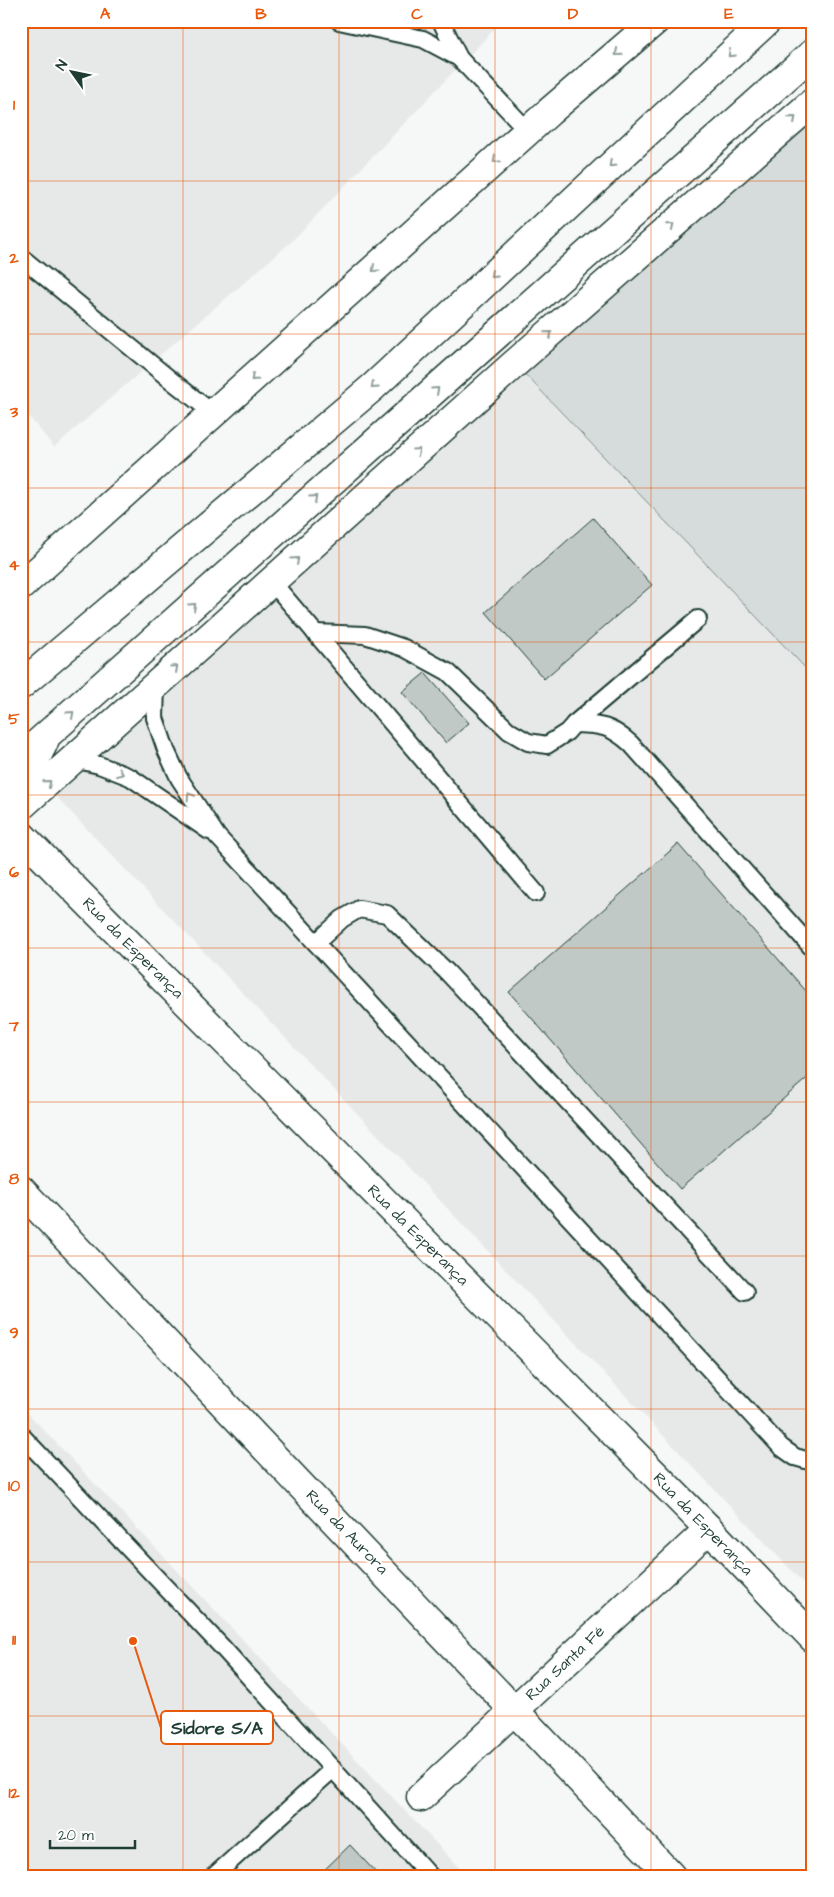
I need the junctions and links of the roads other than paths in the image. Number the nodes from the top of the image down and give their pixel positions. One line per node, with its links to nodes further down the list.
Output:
1 (339, 21): 6 (lane)
2 (441, 21): 6 (lane)
3 (655, 21): 8 (main road, one-way to 8)
4 (767, 21): 15 (main road, one-way to 15)
5 (813, 53): 18 (main road, one-way to 5)
6 (458, 58): 8 (lane)
7 (813, 102): 11 (main road, one-way to 7)
8 (528, 131): 10 (main road, one-way to 10)
9 (21, 257): 10 (lane)
10 (214, 414): 12 (main road)
11 (272, 582): 14 (lane); 16 (main road, one-way to 11)
12 (21, 586)
13 (698, 619): 17 (lane)
14 (316, 633): 17 (lane); 25 (lane)
15 (21, 685)
16 (156, 686): 20 (main road); 24 (lane, one-way to 16)
17 (574, 724): 27 (lane)
18 (46, 736): 19 (main road); 21 (main road)
19 (21, 758)
20 (74, 759): 22 (main road, one-way to 20); 24 (lane, one-way to 24)
21 (21, 788)
22 (21, 806)
23 (21, 835): 32 (main road, Rua da Esperança)
24 (218, 836): 26 (lane)
25 (536, 894)
26 (316, 943): 29 (lane); 31 (lane)
27 (813, 949)
28 (21, 1190): 34 (main road, Rua da Aurora)
29 (745, 1292)
30 (21, 1435): 35 (lane)
31 (813, 1462)
32 (709, 1529): 33 (main road, Rua da Esperança); 34 (main road, Rua Santa Fé)
33 (813, 1638)
34 (515, 1710): 36 (main road, Rua Santa Fé); 39 (main road, Rua da Aurora)
35 (333, 1769): 37 (lane); 38 (lane)
36 (421, 1797)
37 (214, 1876)
38 (430, 1876)
39 (671, 1876)

